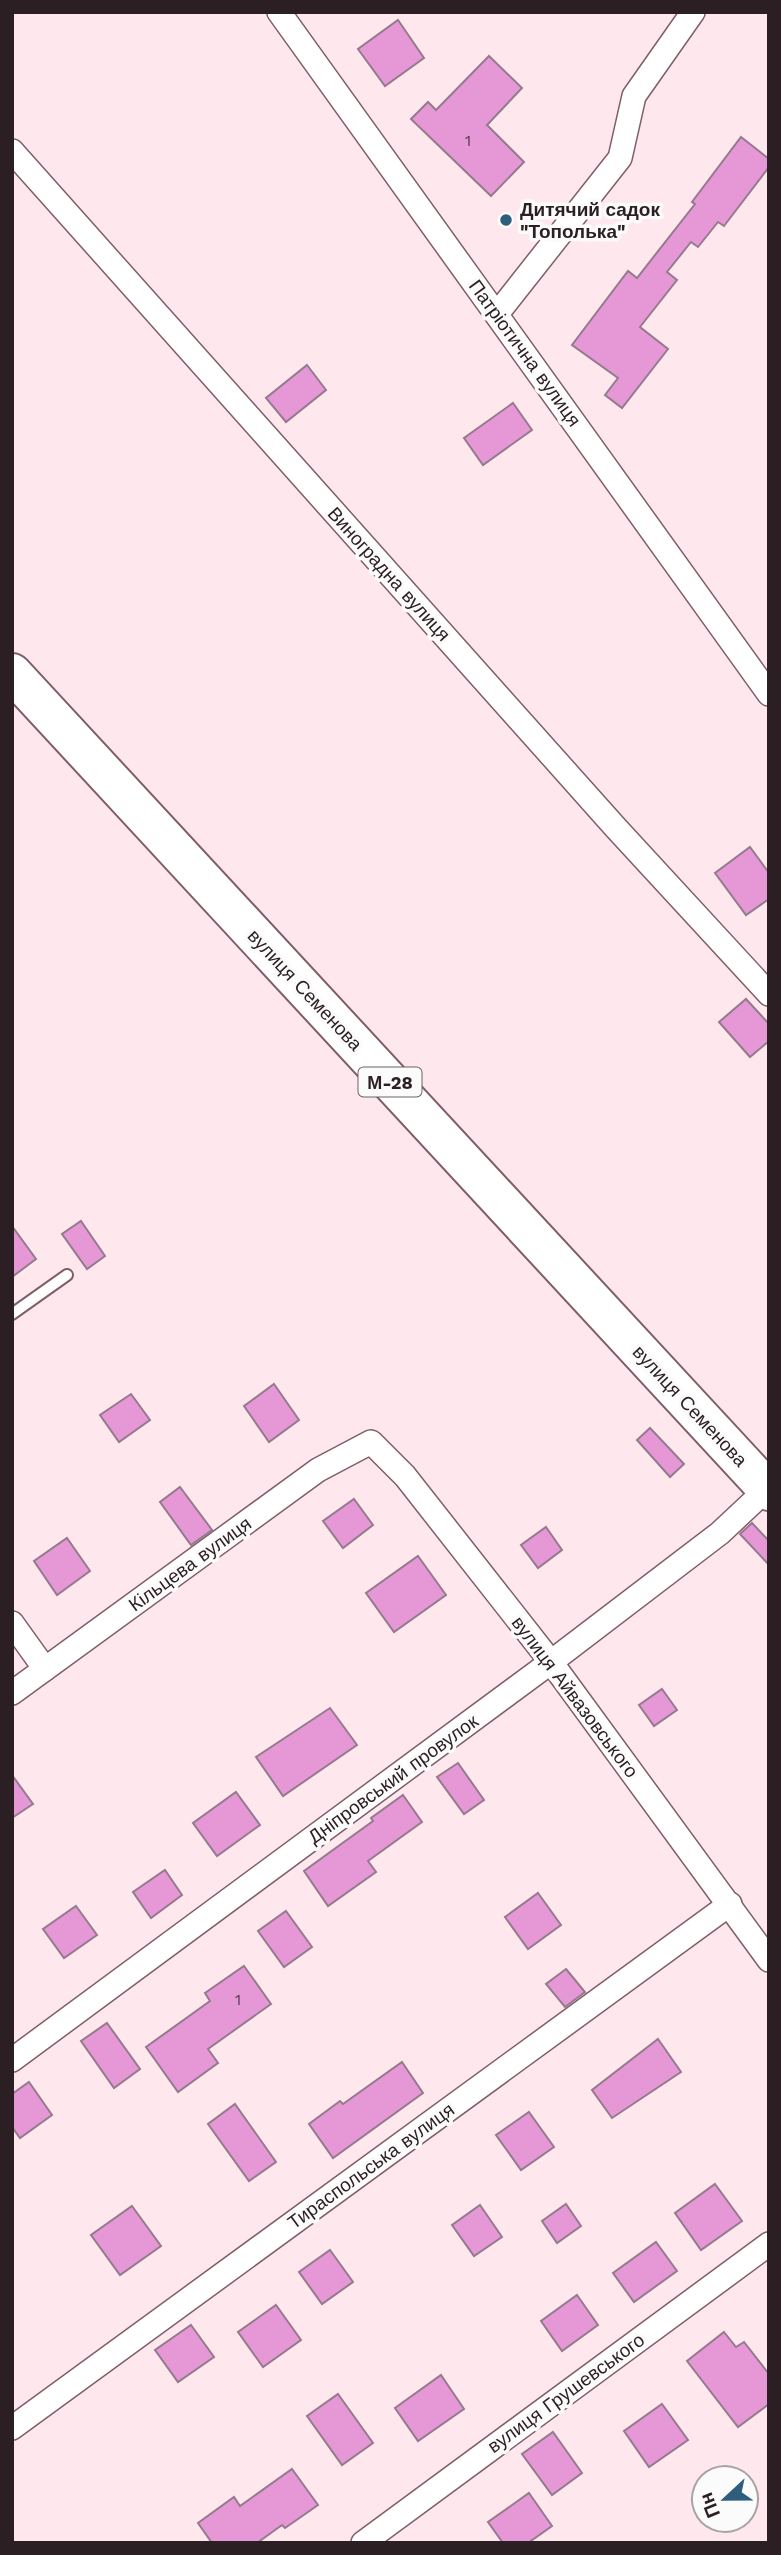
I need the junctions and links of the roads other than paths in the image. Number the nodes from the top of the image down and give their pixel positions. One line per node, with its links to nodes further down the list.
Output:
1 (279, 12): 4 (street, Патріотична вулиця)
2 (694, 12): 4 (street)
3 (12, 151): 7 (street, Виноградна вулиця)
4 (497, 314): 6 (street, Патріотична вулиця)
5 (12, 673): 11 (highway, вулиця Семенова / М-28)
6 (769, 694)
7 (769, 994)
8 (66, 1275): 9 (lane)
9 (12, 1314)
10 (371, 1442): 13 (street, вулиця Айвазовського); 14 (street, Кільцева вулиця)
11 (768, 1490): 13 (street, Дніпровський провулок)
12 (12, 1623): 14 (street)
13 (551, 1662): 16 (street, вулиця Айвазовського); 18 (street, Дніпровський провулок)
14 (45, 1669): 15 (street, Кільцева вулиця)
15 (12, 1693)
16 (730, 1904): 17 (street, вулиця Айвазовського); 20 (street, Тираспольська вулиця)
17 (769, 1960)
18 (12, 2060)
19 (769, 2244): 21 (street, вулиця Грушевського)
20 (12, 2428)
21 (363, 2543)

